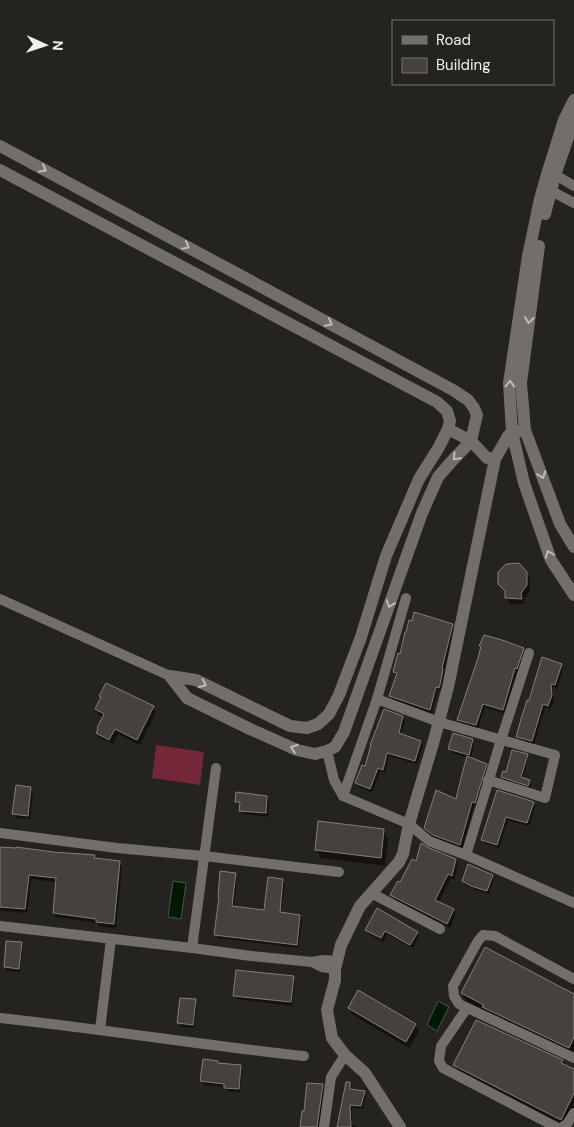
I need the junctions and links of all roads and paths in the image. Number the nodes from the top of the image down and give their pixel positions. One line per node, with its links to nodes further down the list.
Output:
1 (574, 100): 5 (street)
2 (574, 120): 5 (street)
3 (0, 146): 12 (street, one-way to 12)
4 (0, 170): 9 (street)
5 (551, 173): 6 (street); 7 (street)
6 (574, 186)
7 (547, 188): 8 (street); 10 (street, one-way to 10); 11 (street, one-way to 7)
8 (574, 203)
9 (448, 429): 12 (street); 19 (street, one-way to 9)
10 (525, 430): 11 (street); 14 (street, one-way to 14)
11 (512, 432): 13 (street); 15 (street, one-way to 11)
12 (471, 442): 13 (street); 23 (street, one-way to 23)
13 (495, 459): 21 (street)
14 (574, 547)
15 (574, 595)
16 (406, 598): 20 (street)
17 (0, 599): 19 (street)
18 (530, 653): 22 (street)
19 (170, 676): 23 (street, one-way to 19)
20 (377, 699): 21 (street); 26 (street)
21 (439, 722): 22 (street); 27 (street)
22 (501, 740): 25 (street); 25 (street)
23 (327, 751): 26 (street)
24 (216, 768): 30 (street)
25 (488, 780): 29 (street)
26 (343, 796): 27 (street)
27 (409, 824): 29 (street); 32 (street)
28 (0, 833): 30 (street)
29 (466, 855): 33 (street)
30 (204, 856): 31 (street); 37 (street)
31 (339, 872)
32 (372, 893): 35 (street); 38 (street)
33 (574, 903)
34 (0, 926): 36 (street)
35 (440, 929)
36 (111, 939): 37 (street); 42 (street)
37 (192, 948): 38 (street)
38 (336, 965): 43 (street)
39 (574, 979): 40 (street)
40 (466, 1008): 45 (street); 49 (street)
41 (0, 1018): 42 (street)
42 (100, 1030): 44 (street)
43 (346, 1055): 47 (street); 48 (street)
44 (304, 1056)
45 (574, 1058)
46 (574, 1113): 50 (street)
47 (324, 1127)
48 (400, 1127)
49 (556, 1127)
50 (562, 1127)

